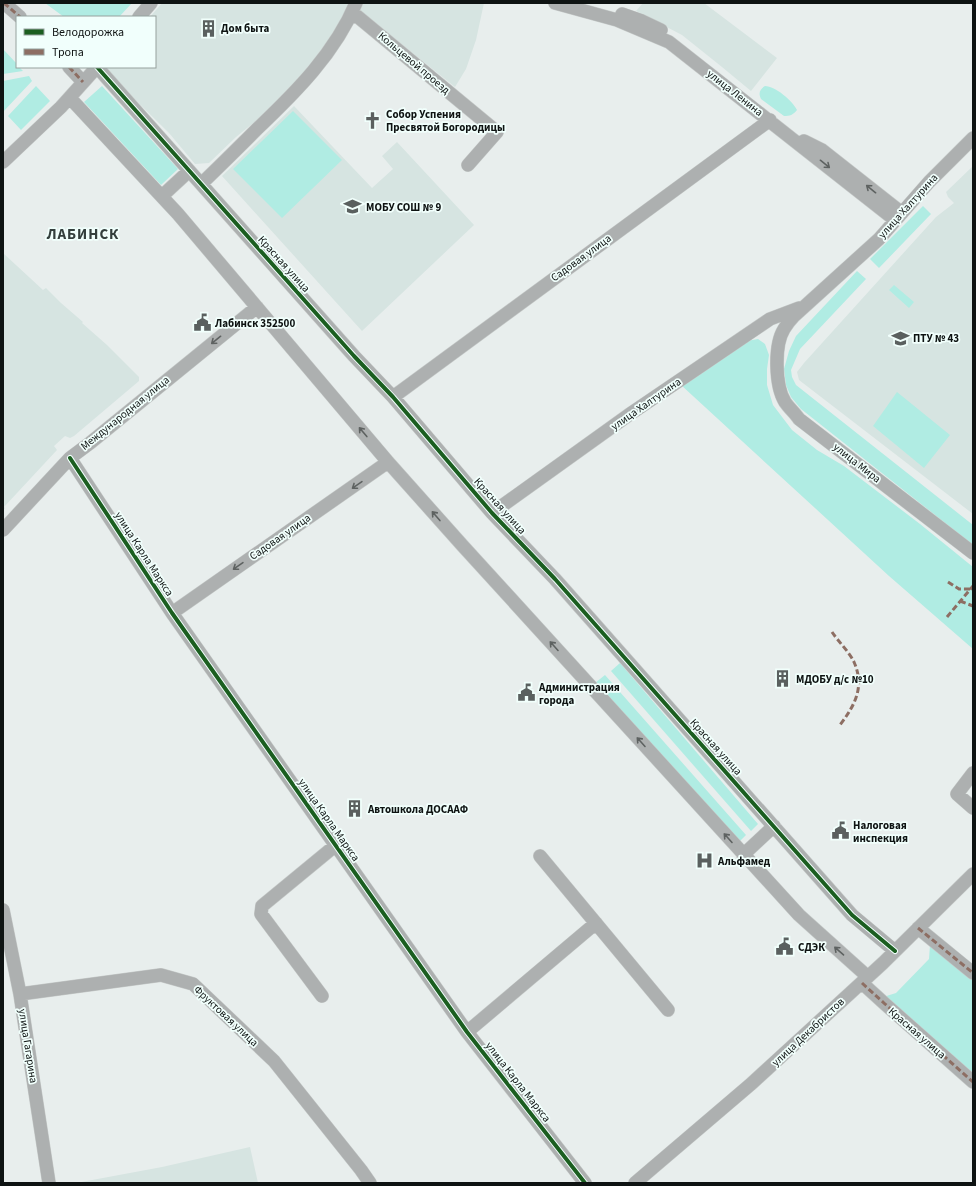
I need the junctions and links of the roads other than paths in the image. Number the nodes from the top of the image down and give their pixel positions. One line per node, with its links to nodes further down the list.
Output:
1 (4, 3): 7 (street)
2 (151, 3): 8 (street)
3 (555, 3): 6 (street, улица Ленина)
4 (581, 3): 6 (street)
5 (354, 7): 17 (street, Кольцевой проезд); 19 (street, Кольцевой проезд)
6 (620, 12): 14 (street, улица Ленина); 21 (street, one-way to 6)
7 (19, 16)
8 (141, 16)
9 (71, 68): 12 (street)
10 (96, 68): 12 (street)
11 (98, 68): 18 (street, Красная улица)
12 (83, 82): 13 (street)
13 (70, 98): 16 (street); 20 (street, Красная улица)
14 (770, 120): 21 (street, улица Ленина, one-way to 21); 25 (street, Садовая улица)
15 (973, 138): 21 (street, улица Халтурина)
16 (3, 162)
17 (468, 165)
18 (189, 171): 19 (street, Красная улица); 20 (street)
19 (201, 184): 25 (street, Красная улица)
20 (162, 196): 23 (street, Красная улица)
21 (899, 217): 22 (street, улица Халтурина)
22 (806, 305): 24 (street, улица Халтурина); 28 (street, улица Халтурина)
23 (257, 307): 26 (street, Международная улица, one-way to 26); 27 (street, Красная улица, one-way to 23)
24 (777, 352): 30 (street, улица Мира)
25 (393, 396): 28 (street, Красная улица)
26 (70, 458): 29 (street, Международная улица); 31 (street, улица Карла Маркса)
27 (388, 462): 31 (street, Садовая улица, one-way to 31); 36 (street, Красная улица, one-way to 27)
28 (492, 513): 34 (street, Красная улица)
29 (3, 530)
30 (973, 553)
31 (172, 613): 35 (street, улица Карла Маркса)
32 (973, 773): 33 (street)
33 (973, 808)
34 (774, 826): 36 (street); 42 (street, Красная улица)
35 (336, 845): 46 (street, улица Карла Маркса); 48 (street, улица Карла Маркса)
36 (744, 855): 44 (street, Красная улица, one-way to 36)
37 (540, 856): 40 (street)
38 (973, 874): 41 (street, улица Декабристов)
39 (3, 910): 45 (street, улица Гагарина)
40 (596, 923): 47 (street); 48 (street)
41 (918, 928): 42 (street, улица Декабристов); 43 (street)
42 (895, 951): 44 (street, улица Декабристов)
43 (973, 973)
44 (865, 980): 49 (street, Красная улица); 53 (street, улица Декабристов)
45 (20, 994): 50 (street, улица Гагарина); 51 (street, Фруктовая улица)
46 (322, 996)
47 (668, 1010)
48 (467, 1032): 52 (street, улица Карла Маркса)
49 (973, 1082)
50 (49, 1183)
51 (370, 1183)
52 (586, 1183)
53 (635, 1183)

